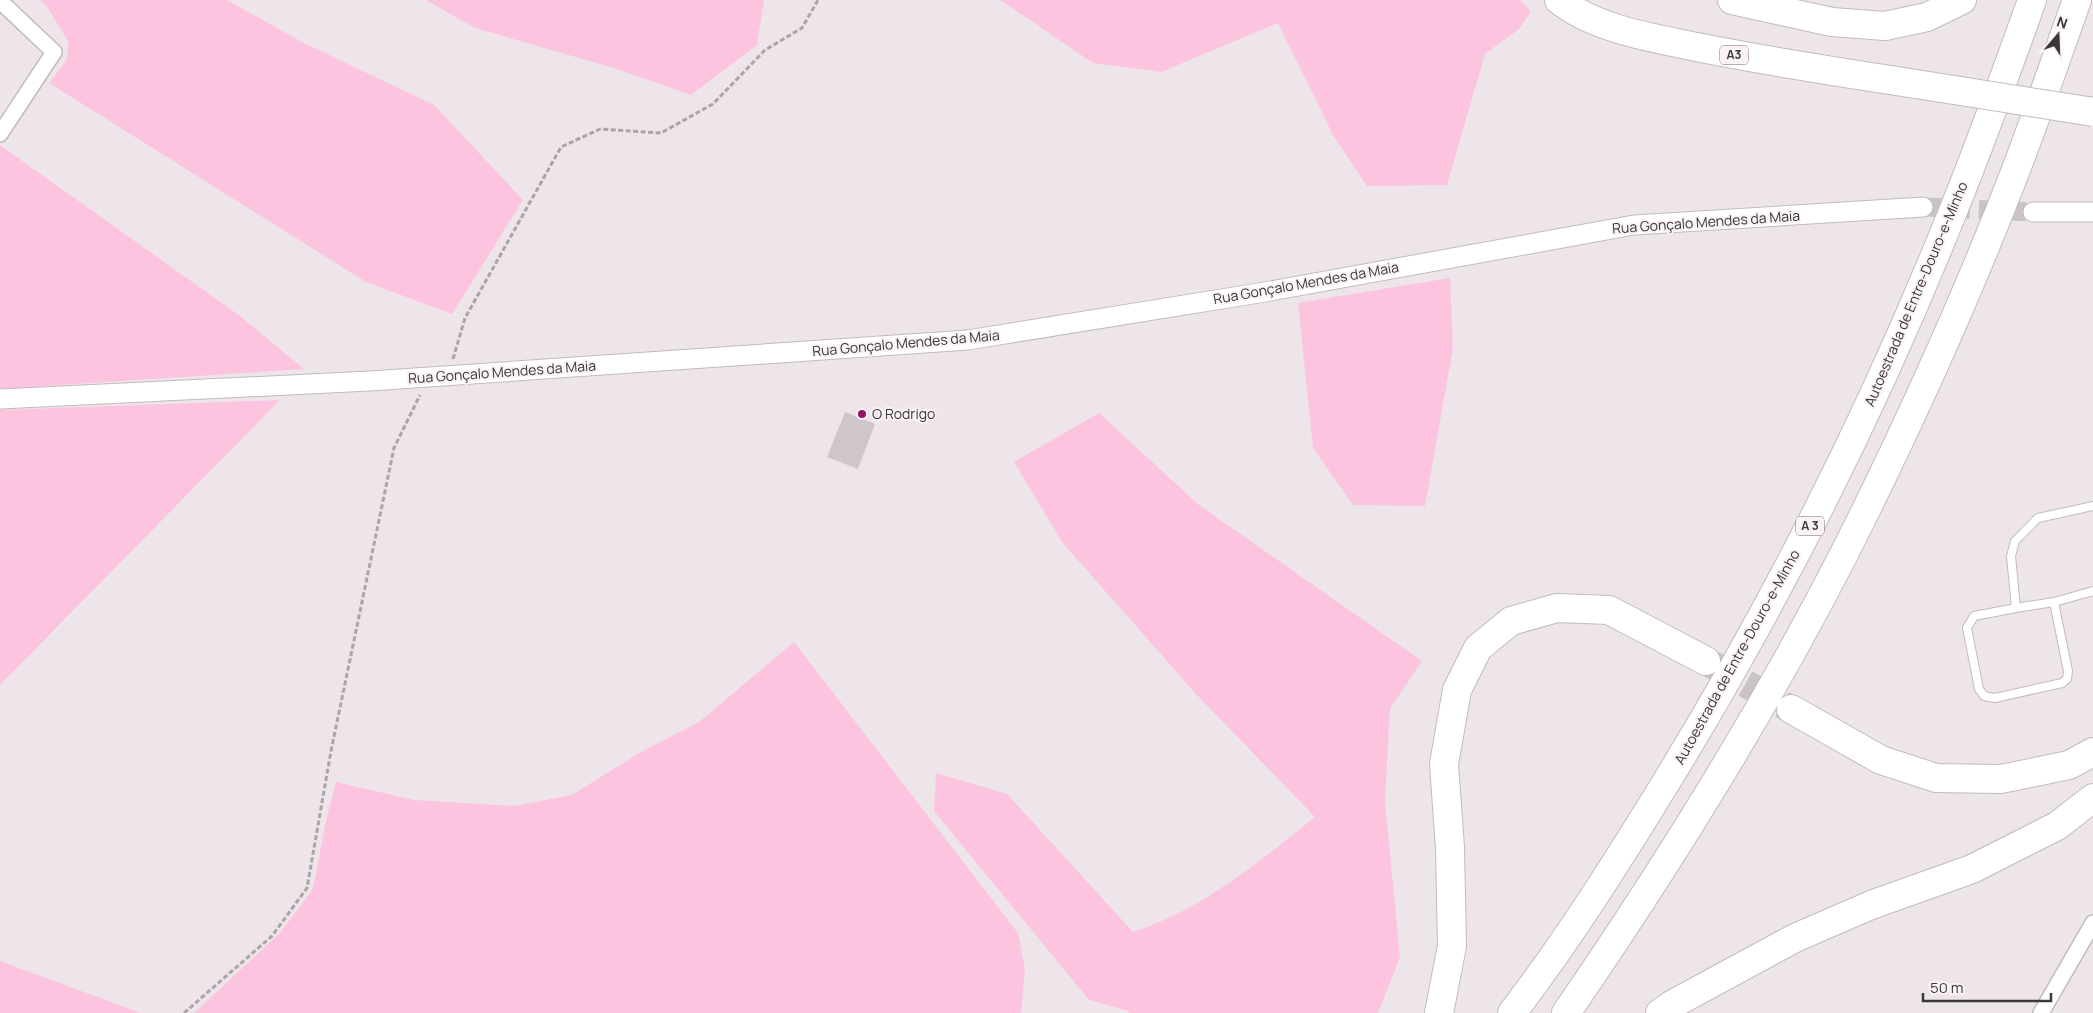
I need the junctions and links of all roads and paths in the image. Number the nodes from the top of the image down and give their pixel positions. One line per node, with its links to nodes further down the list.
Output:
1 (818, 0): 13 (path)
2 (1559, 0): 8 (highway, A3, bridge)
3 (1732, 0): 4 (highway)
4 (1962, 0)
5 (2032, 0): 26 (highway, Autoestrada de Entre-Douro-e-Minho / A 3)
6 (2077, 0): 27 (highway)
7 (0, 1): 9 (street)
8 (2093, 112)
9 (0, 134)
10 (1923, 207): 13 (street, Rua Gonçalo Mendes da Maia)
11 (2033, 212): 12 (street)
12 (2093, 212)
13 (438, 377): 14 (street, Rua Gonçalo Mendes da Maia); 24 (path)
14 (0, 399)
15 (2093, 506): 18 (lane)
16 (2093, 591): 17 (lane)
17 (2054, 602): 18 (lane); 18 (lane)
18 (2016, 608)
19 (1706, 661): 25 (highway)
20 (1791, 709): 21 (highway)
21 (2093, 752)
22 (2093, 798): 28 (highway)
23 (2093, 923): 29 (street)
24 (184, 1013)
25 (1439, 1013)
26 (1512, 1013)
27 (1566, 1013)
28 (1660, 1013)
29 (2041, 1013)

